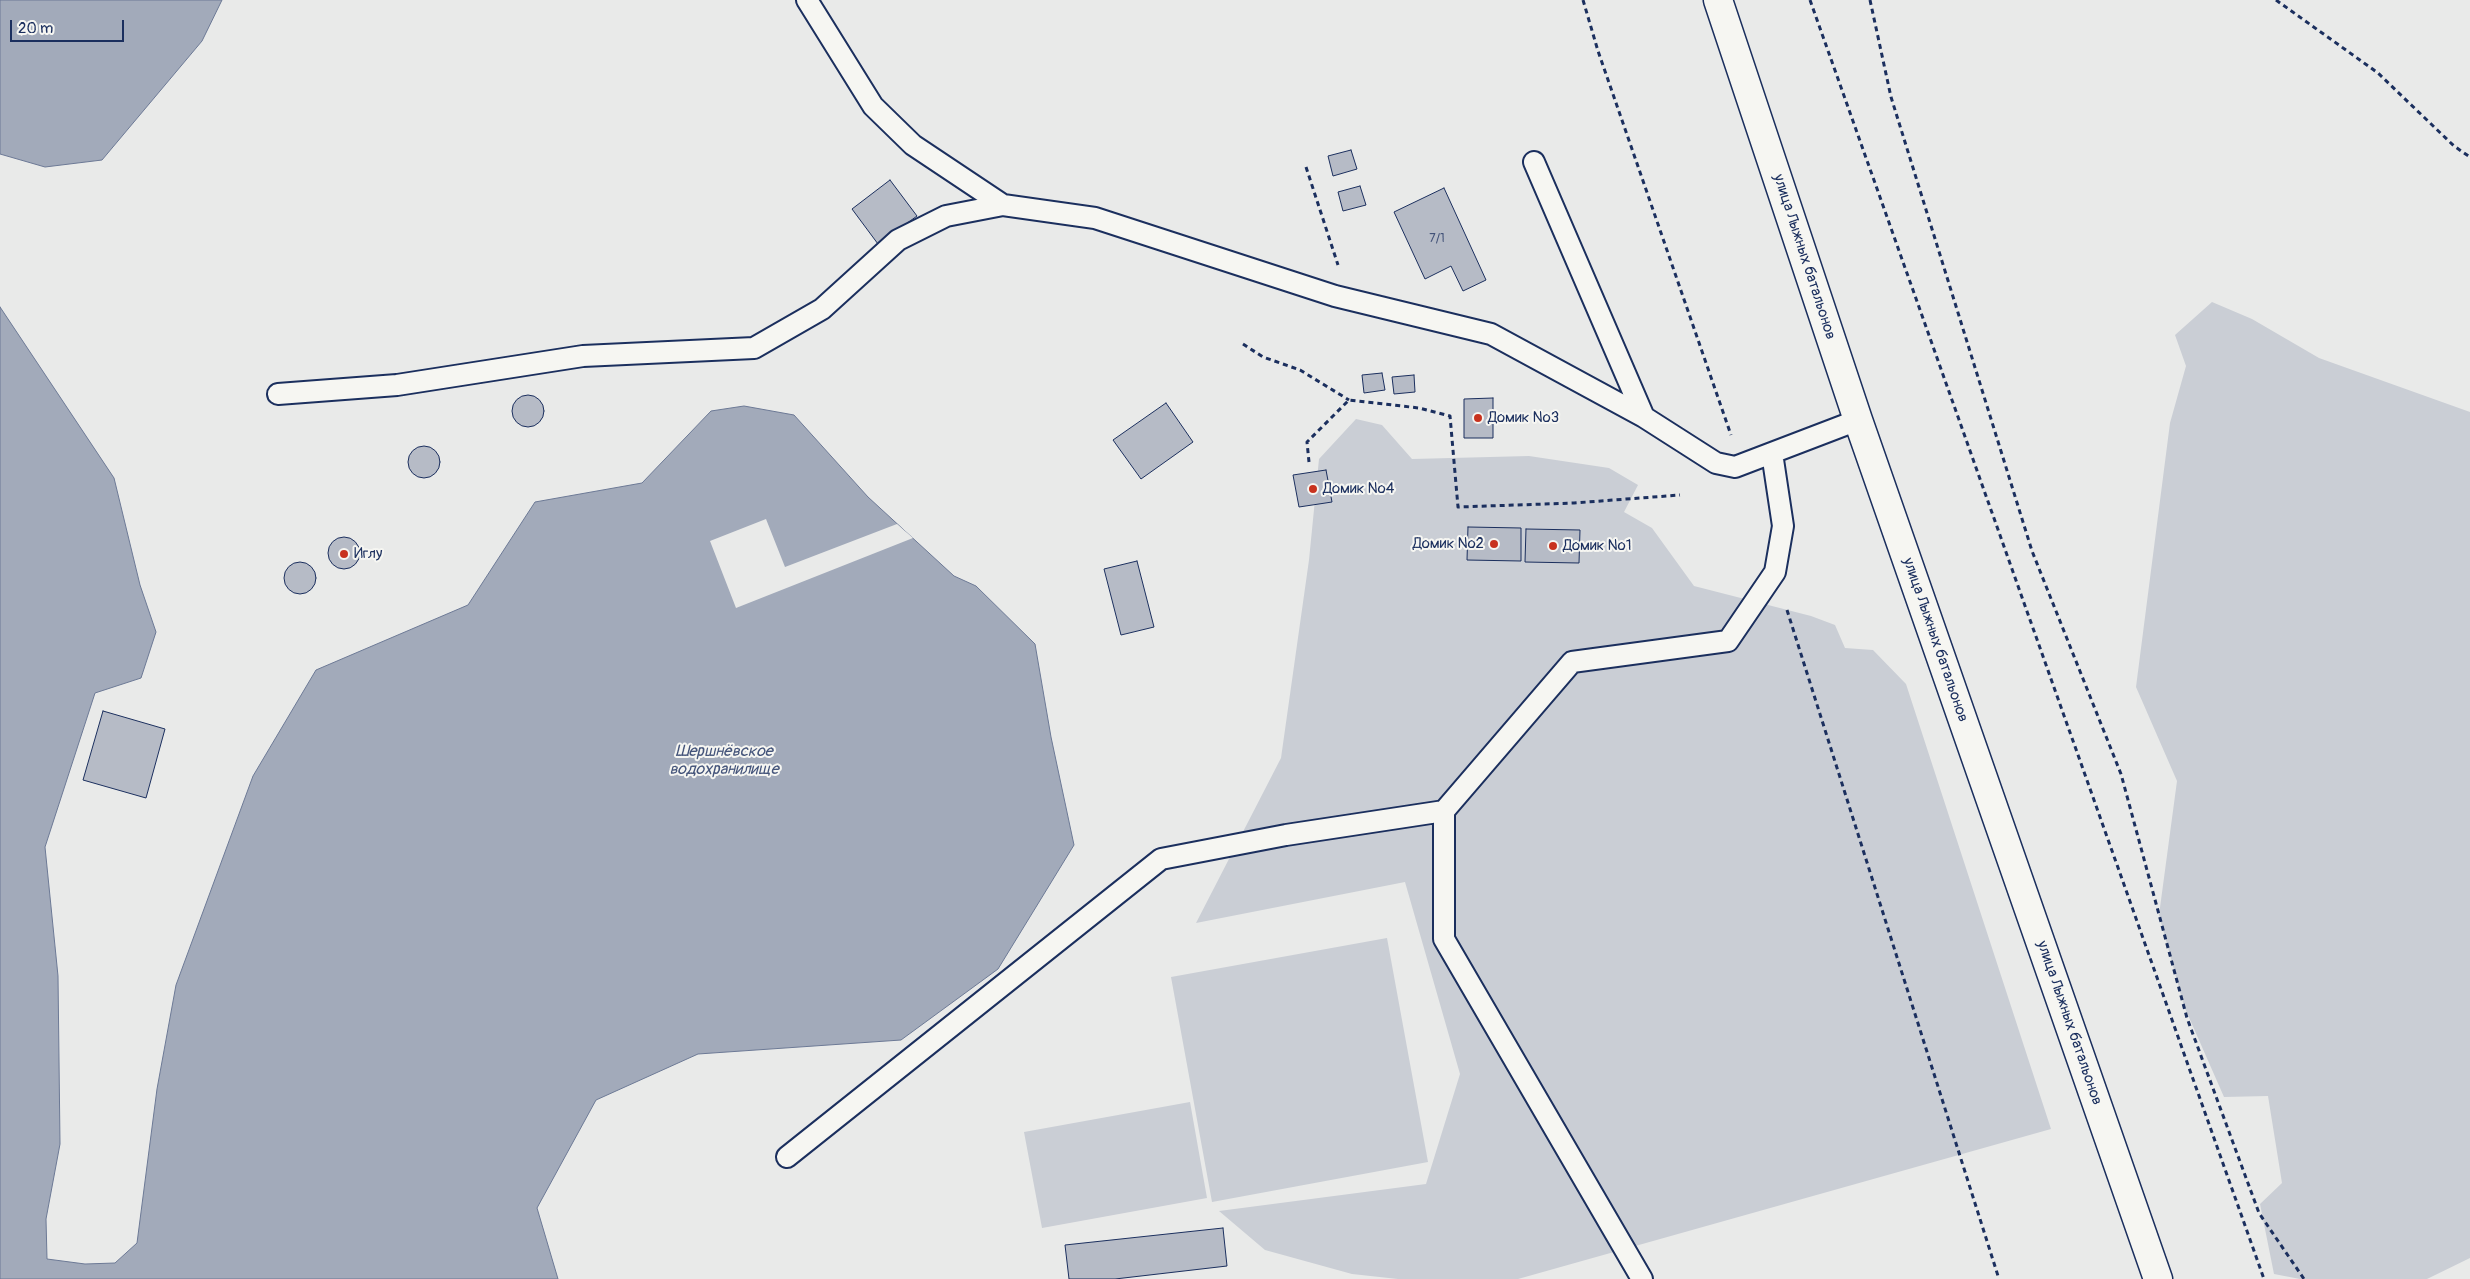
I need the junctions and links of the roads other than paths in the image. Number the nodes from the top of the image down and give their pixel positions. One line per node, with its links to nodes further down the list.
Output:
1 (807, 0): 4 (lane)
2 (1718, 0): 7 (main road, улица Лыжных батальонов)
3 (1534, 162): 6 (lane)
4 (1003, 204): 5 (lane); 6 (lane)
5 (278, 394)
6 (1644, 417): 8 (lane)
7 (1858, 420): 8 (lane); 12 (main road, улица Лыжных батальонов)
8 (1772, 453): 9 (lane)
9 (1444, 811): 10 (lane); 11 (lane)
10 (787, 1157)
11 (1642, 1279)
12 (2158, 1279)

